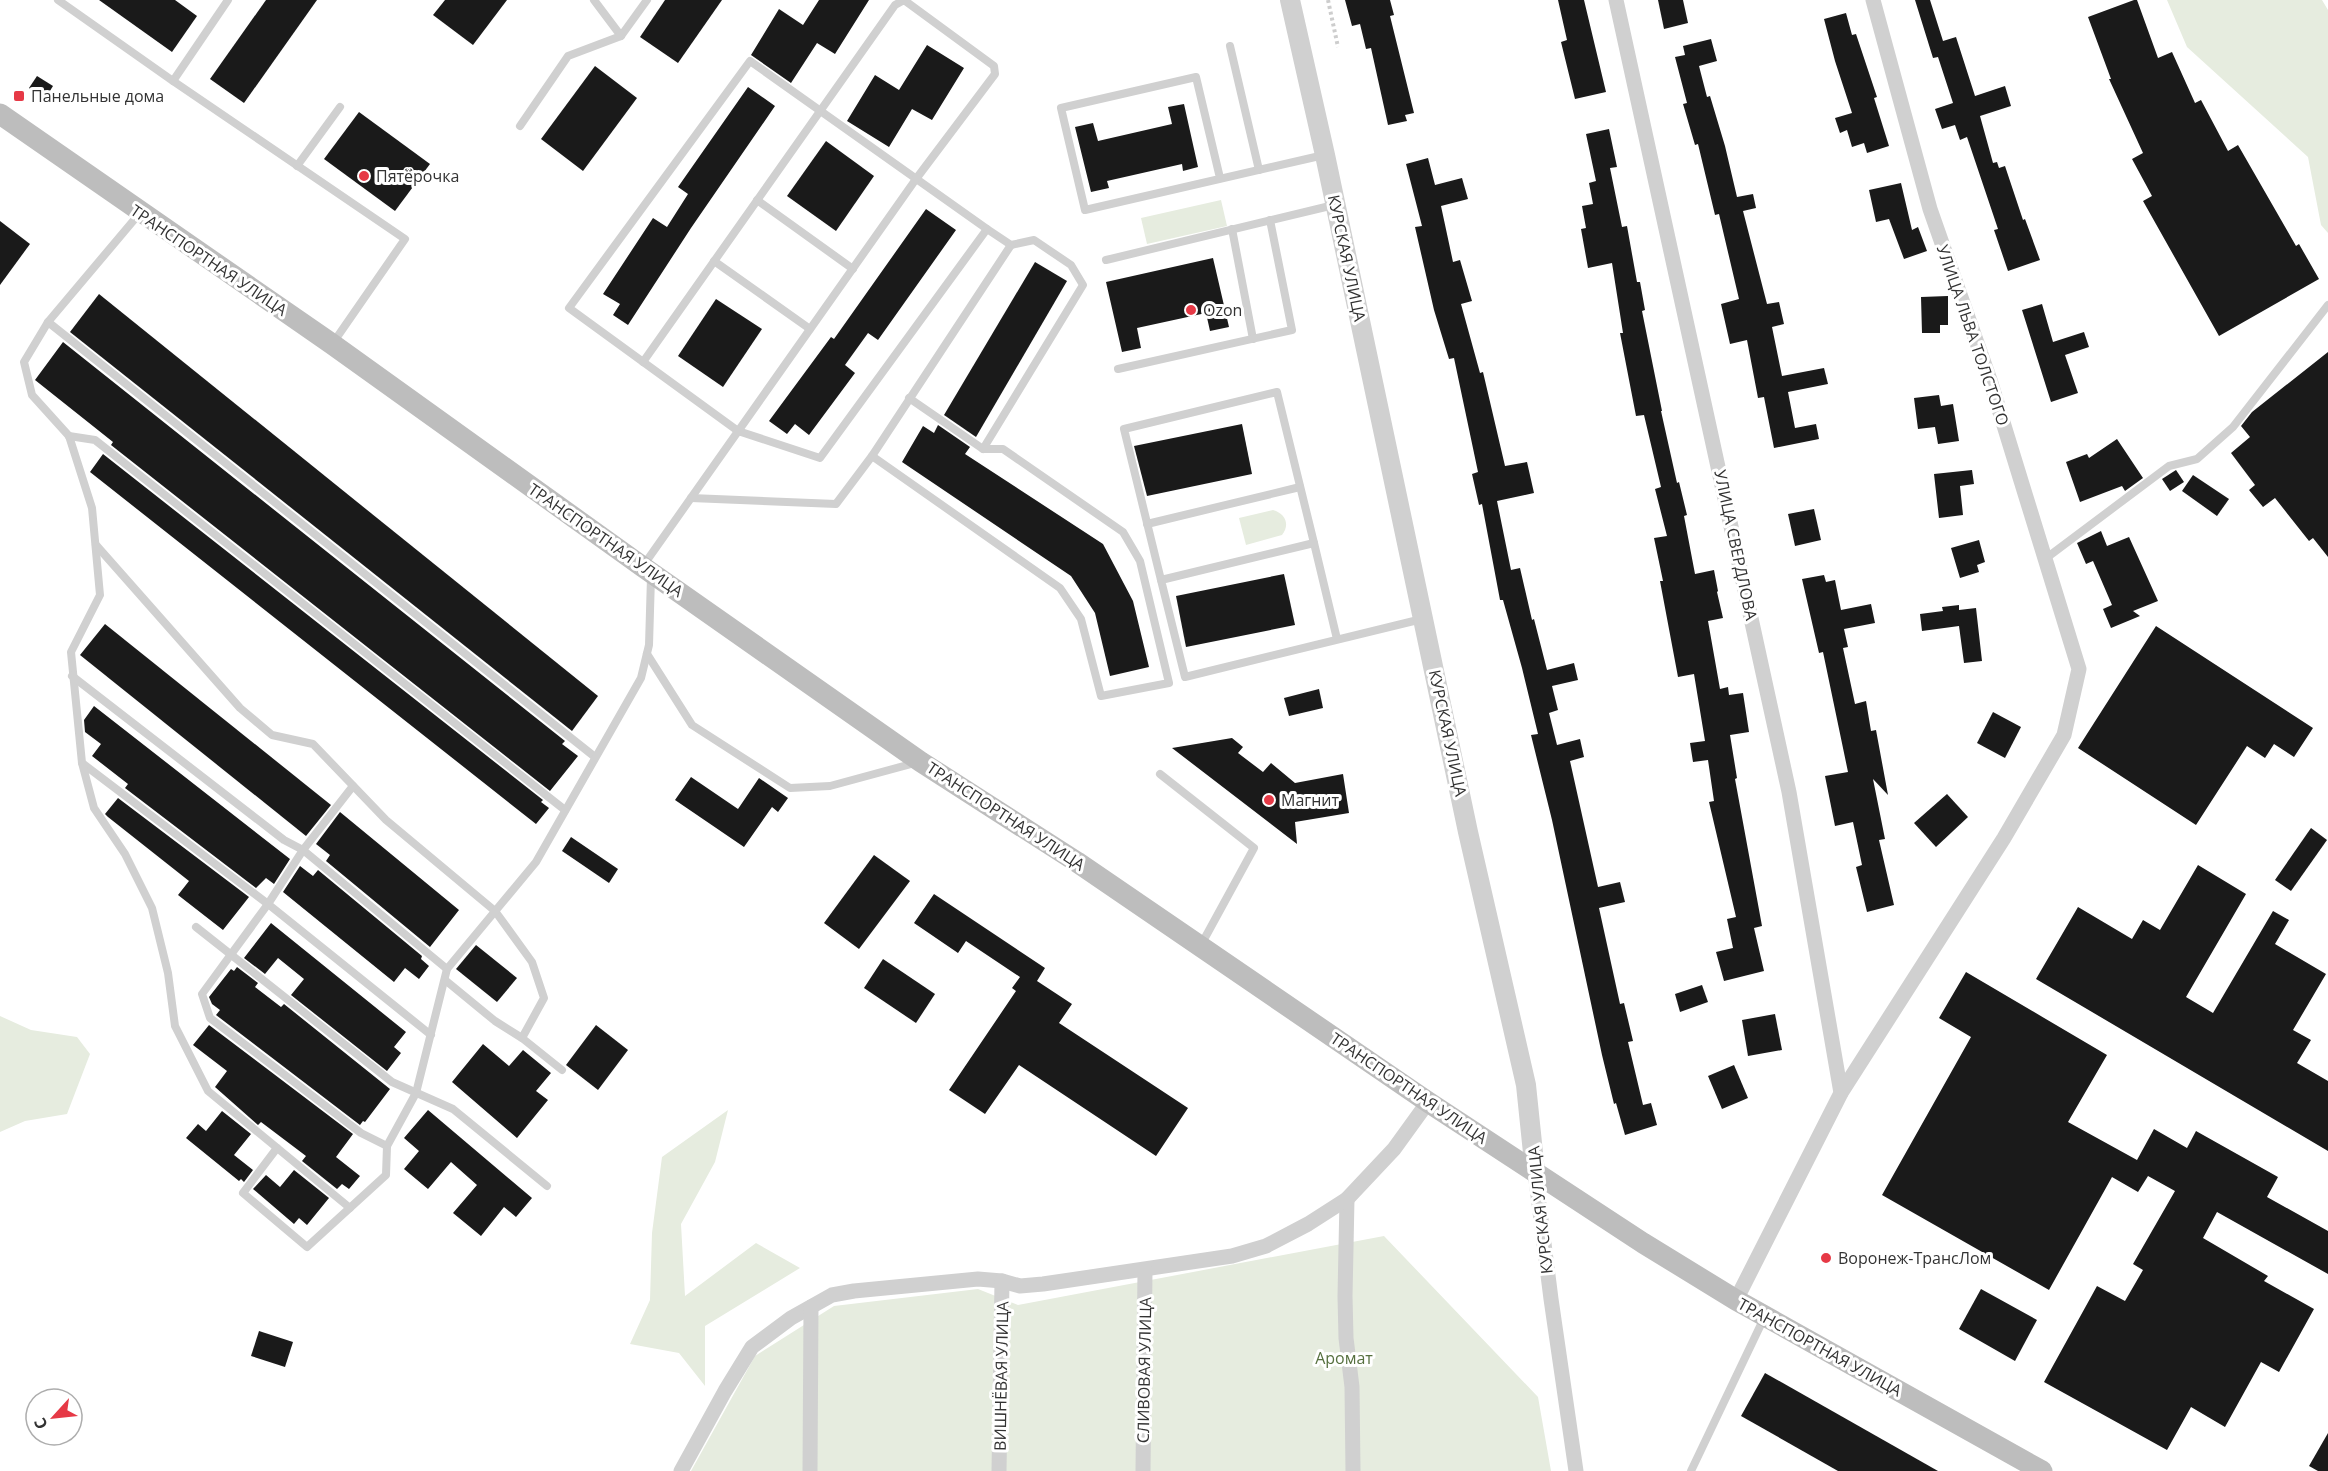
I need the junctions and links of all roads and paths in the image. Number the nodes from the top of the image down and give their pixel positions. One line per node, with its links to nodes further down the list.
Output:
1 (58, 0): 12 (lane)
2 (228, 0): 12 (lane)
3 (594, 0): 9 (lane)
4 (647, 0): 9 (lane)
5 (1290, 0): 17 (street, КУРСКАЯ УЛИЦА)
6 (1328, 0): 11 (path)
7 (1616, 0): 74 (street, УЛИЦА СВЕРДЛОВА)
8 (1873, 0): 49 (street, УЛИЦА ЛЬВА ТОЛСТОГО)
9 (621, 36): 16 (lane)
10 (1230, 46): 19 (lane)
11 (1338, 47)
12 (173, 81): 18 (lane)
13 (340, 107): 18 (lane)
14 (819, 111): 21 (lane); 21 (lane); 22 (lane); 37 (lane)
15 (0, 114): 24 (main road, ТРАНСПОРТНАЯ УЛИЦА)
16 (520, 126)
17 (1325, 155): 19 (lane); 23 (street, КУРСКАЯ УЛИЦА)
18 (297, 166): 36 (lane)
19 (1259, 170): 20 (lane)
20 (1220, 178): 20 (lane)
21 (916, 179): 26 (lane); 31 (lane)
22 (757, 200): 30 (lane); 31 (lane)
23 (1336, 204): 25 (lane); 52 (street, КУРСКАЯ УЛИЦА)
24 (140, 213): 33 (lane); 36 (main road, ТРАНСПОРТНАЯ УЛИЦА)
25 (1270, 220): 27 (lane); 35 (lane)
26 (987, 229): 28 (lane); 40 (lane)
27 (1232, 229): 29 (lane); 35 (lane)
28 (1011, 245): 39 (lane); 42 (lane)
29 (1106, 260)
30 (714, 261): 34 (lane); 37 (lane)
31 (853, 269): 34 (lane)
32 (2328, 305): 49 (lane)
33 (48, 322): 41 (lane); 56 (lane)
34 (810, 329): 40 (lane)
35 (1253, 339): 38 (lane)
36 (332, 344): 50 (main road, ТРАНСПОРТНАЯ УЛИЦА)
37 (643, 362): 40 (lane)
38 (1119, 369)
39 (909, 398): 42 (lane); 43 (lane)
40 (738, 431): 45 (lane)
41 (69, 436): 48 (lane); 61 (lane)
42 (983, 448): 43 (lane)
43 (872, 456): 45 (lane)
44 (1300, 486): 46 (lane); 46 (lane); 47 (lane)
45 (691, 498): 50 (lane)
46 (1147, 524): 51 (lane)
47 (1314, 543): 51 (lane); 53 (lane)
48 (95, 544): 55 (lane); 60 (lane)
49 (2045, 559): 74 (street, УЛИЦА ЛЬВА ТОЛСТОГО)
50 (647, 570): 54 (lane); 57 (main road, ТРАНСПОРТНАЯ УЛИЦА)
51 (1161, 580): 53 (lane)
52 (1424, 618): 53 (lane); 78 (street, КУРСКАЯ УЛИЦА)
53 (1338, 639)
54 (647, 654): 56 (lane); 57 (lane)
55 (72, 676): 58 (lane); 62 (lane)
56 (595, 757): 61 (lane)
57 (921, 762): 66 (main road, ТРАНСПОРТНАЯ УЛИЦА)
58 (82, 763): 63 (lane); 77 (lane)
59 (1160, 774): 66 (lane)
60 (354, 786): 62 (lane); 64 (lane)
61 (565, 810): 64 (lane)
62 (303, 850): 63 (lane); 68 (lane)
63 (267, 904): 67 (lane); 70 (lane)
64 (495, 911): 68 (lane); 71 (lane)
65 (196, 927): 67 (lane)
66 (1200, 946): 75 (main road, ТРАНСПОРТНАЯ УЛИЦА)
67 (231, 954): 73 (lane); 76 (lane)
68 (447, 969): 69 (lane)
69 (445, 980): 70 (lane); 71 (lane)
70 (431, 1035): 73 (lane)
71 (522, 1038): 72 (lane)
72 (562, 1070)
73 (416, 1093): 76 (lane); 79 (lane)
74 (1841, 1093): 84 (street)
75 (1428, 1102): 78 (main road, ТРАНСПОРТНАЯ УЛИЦА); 80 (street)
76 (387, 1146): 81 (lane)
77 (277, 1148): 81 (lane); 81 (lane)
78 (1535, 1172): 84 (main road, ТРАНСПОРТНАЯ УЛИЦА); 92 (street, КУРСКАЯ УЛИЦА)
79 (547, 1186)
80 (1347, 1199): 82 (street); 91 (street)
81 (350, 1208)
82 (1145, 1270): 83 (street); 90 (street, СЛИВОВАЯ УЛИЦА)
83 (1002, 1281): 85 (street); 89 (street, ВИШНЁВАЯ УЛИЦА)
84 (1736, 1300): 86 (main road, ТРАНСПОРТНАЯ УЛИЦА)
85 (811, 1306): 87 (street); 88 (street)
86 (1765, 1316): 93 (lane); 94 (main road, ТРАНСПОРТНАЯ УЛИЦА)
87 (681, 1471)
88 (810, 1471)
89 (999, 1471)
90 (1143, 1471)
91 (1353, 1471)
92 (1576, 1471)
93 (1691, 1471)
94 (2042, 1471)

